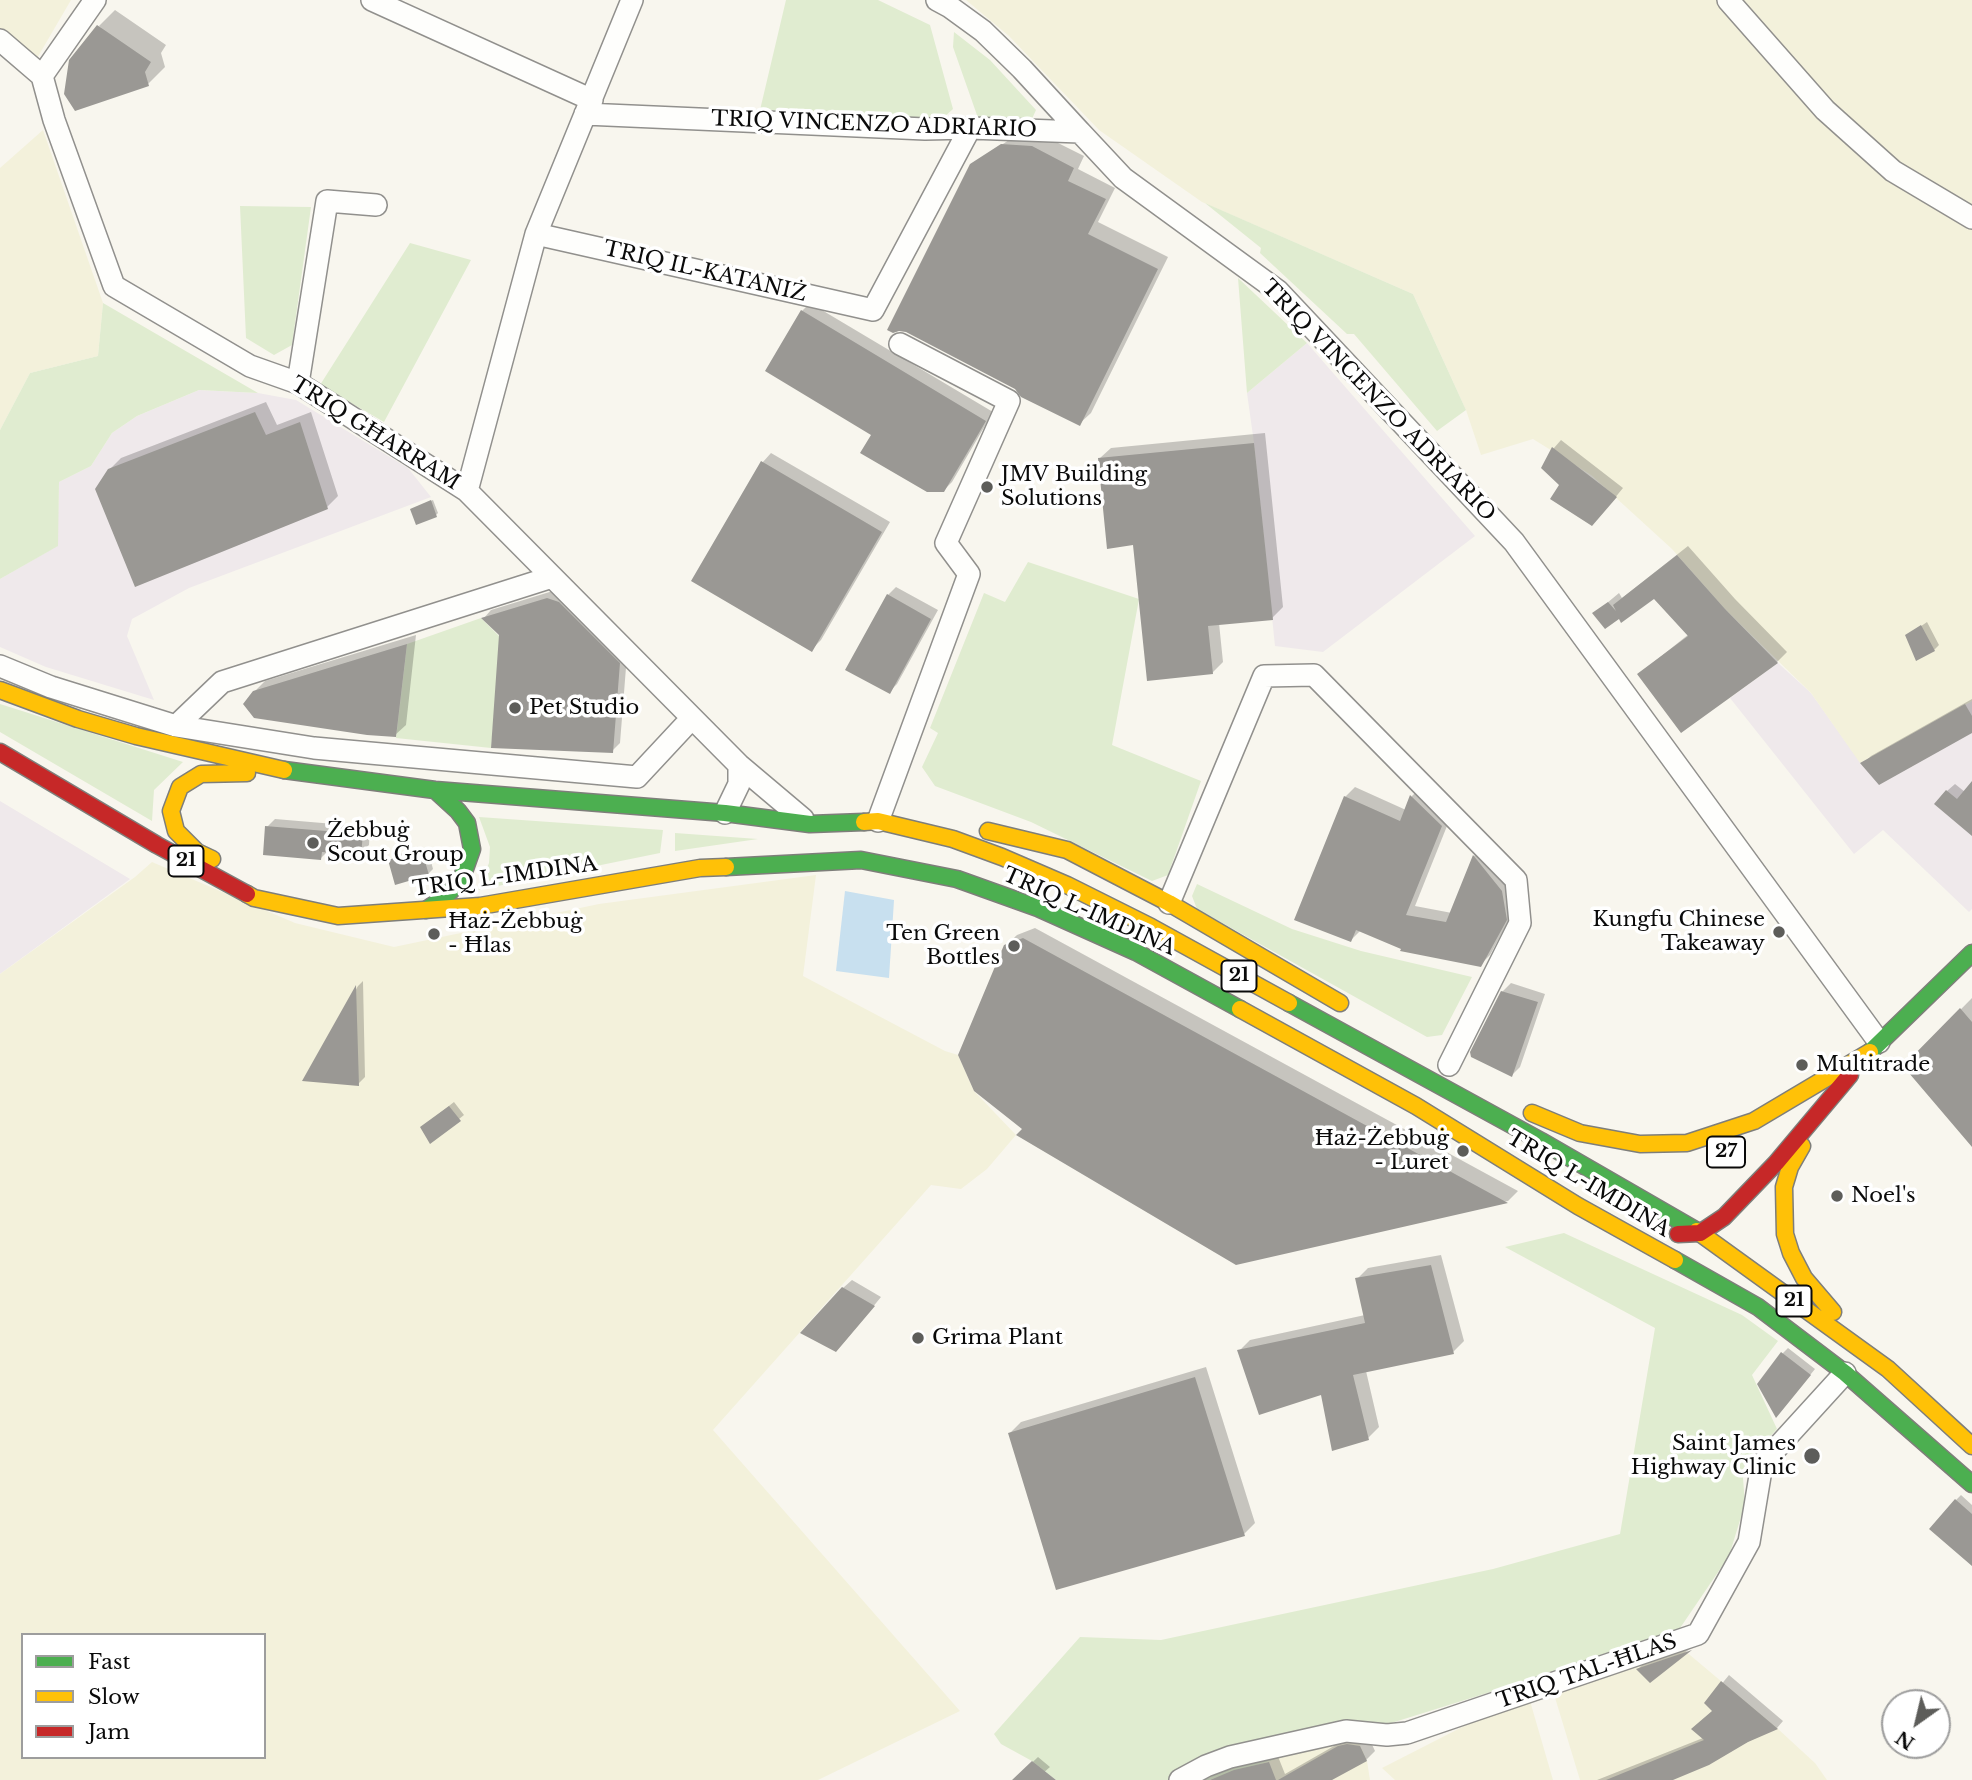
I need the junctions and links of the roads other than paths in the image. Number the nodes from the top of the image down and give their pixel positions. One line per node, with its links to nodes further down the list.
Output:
1 (95, 0): 7 (street)
2 (372, 0): 8 (street)
3 (632, 0): 8 (street)
4 (937, 0): 10 (street)
5 (1728, 0): 12 (street)
6 (0, 40): 7 (street)
7 (41, 76): 15 (street, TRIQ GĦARRAM)
8 (588, 107): 9 (street, TRIQ VINCENZO ADRIARIO); 13 (street)
9 (970, 128): 10 (street, TRIQ VINCENZO ADRIARIO); 13 (street, TRIQ IL-KATANIŻ)
10 (1080, 132): 37 (street, TRIQ VINCENZO ADRIARIO)
11 (376, 205): 15 (street)
12 (1972, 218)
13 (536, 234): 16 (street)
14 (900, 344): 27 (street)
15 (298, 383): 16 (street, TRIQ GĦARRAM)
16 (467, 491): 17 (street, TRIQ GĦARRAM)
17 (552, 577): 20 (street, TRIQ GĦARRAM); 21 (street)
18 (0, 666): 21 (street)
19 (0, 690): 24 (main road, TRIQ L-IMDINA / 21)
20 (692, 718): 21 (street); 23 (street, TRIQ GĦARRAM)
21 (176, 726)
22 (0, 752): 34 (main road, TRIQ L-IMDINA / 21)
23 (739, 765): 26 (street); 28 (street, TRIQ GĦARRAM)
24 (296, 773): 25 (main road, TRIQ L-IMDINA / 21); 30 (main road)
25 (435, 790): 26 (main road, TRIQ L-IMDINA / 21); 33 (main road)
26 (726, 813): 28 (main road, TRIQ L-IMDINA / 21)
27 (878, 821): 28 (main road, TRIQ L-IMDINA / 21); 29 (main road, TRIQ L-IMDINA / 21)
28 (810, 824)
29 (911, 829): 32 (main road); 42 (main road, TRIQ L-IMDINA / 21)
30 (233, 868)
31 (282, 889): 34 (main road)
32 (1169, 904): 36 (main road); 38 (street)
33 (426, 910): 34 (main road, TRIQ L-IMDINA / 21); 40 (main road, TRIQ L-IMDINA / 21)
34 (391, 914)
35 (1972, 953): 37 (main road, 27)
36 (1355, 1011)
37 (1874, 1047): 39 (main road); 41 (main road, 27); 45 (main road, 27); 47 (main road)
38 (1449, 1065)
39 (1515, 1105)
40 (1416, 1106): 44 (main road); 48 (main road, TRIQ L-IMDINA / 21)
41 (1782, 1123)
42 (1555, 1150): 43 (main road); 45 (main road, TRIQ L-IMDINA / 21)
43 (1618, 1166)
44 (1649, 1227)
45 (1704, 1231): 46 (main road); 47 (main road, TRIQ L-IMDINA / 21)
46 (1666, 1232)
47 (1888, 1369): 49 (main road, TRIQ L-IMDINA)
48 (1845, 1373): 50 (main road, TRIQ L-IMDINA); 51 (street, TRIQ TAL-ĦLAS)
49 (1972, 1446)
50 (1972, 1484)
51 (1180, 1780)

